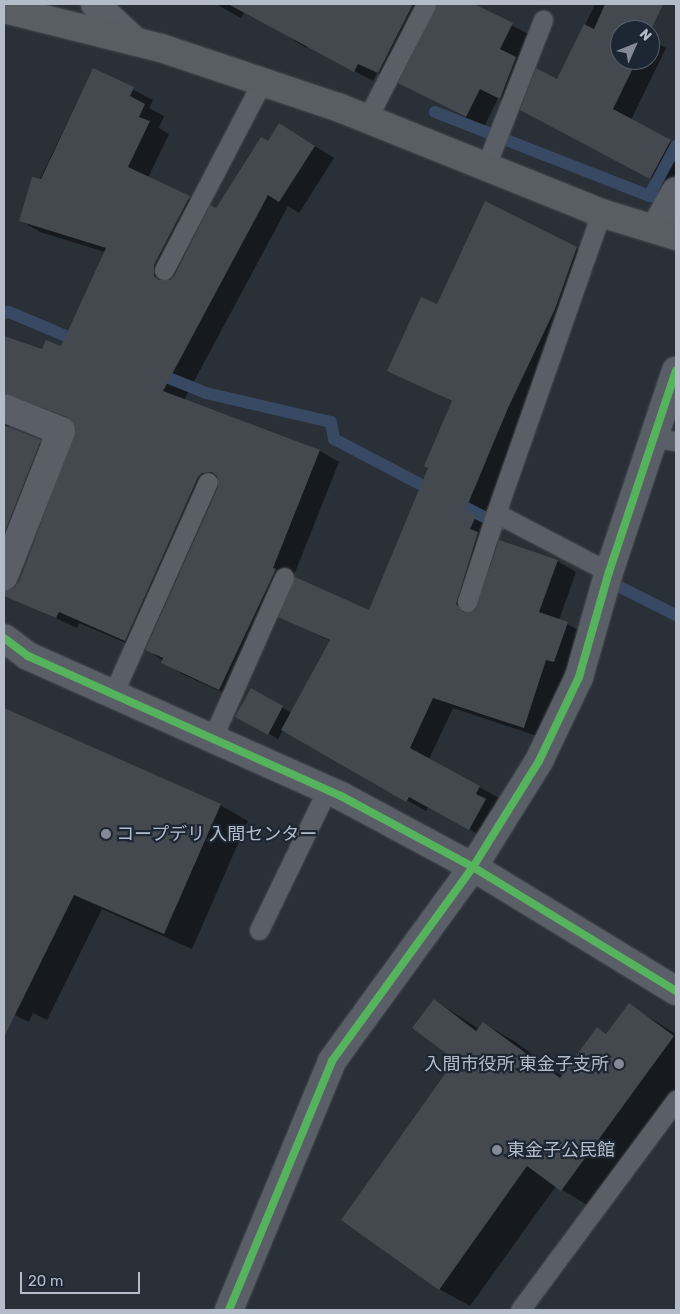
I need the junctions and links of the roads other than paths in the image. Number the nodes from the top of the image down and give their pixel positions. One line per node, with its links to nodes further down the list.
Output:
1 (95, 4): 5 (street)
2 (426, 4): 7 (lane)
3 (4, 9): 5 (street)
4 (543, 20): 8 (lane)
5 (135, 42): 6 (street)
6 (262, 82): 7 (street); 12 (lane)
7 (366, 119): 8 (street)
8 (486, 166): 10 (street)
9 (676, 191): 11 (street)
10 (601, 213): 11 (street); 17 (lane)
11 (666, 233)
12 (164, 270)
13 (676, 371): 15 (street)
14 (4, 408): 19 (street)
15 (666, 440): 18 (street)
16 (208, 482): 23 (lane)
17 (496, 513): 18 (lane); 21 (lane)
18 (609, 572): 26 (street)
19 (4, 576)
20 (284, 577): 24 (lane)
21 (467, 602)
22 (4, 638): 23 (street)
23 (113, 694): 24 (street)
24 (212, 739): 25 (street)
25 (327, 790): 26 (street); 27 (lane)
26 (473, 866): 28 (street); 30 (street)
27 (259, 930)
28 (676, 990)
29 (676, 1100): 31 (lane)
30 (229, 1310)
31 (520, 1310)

